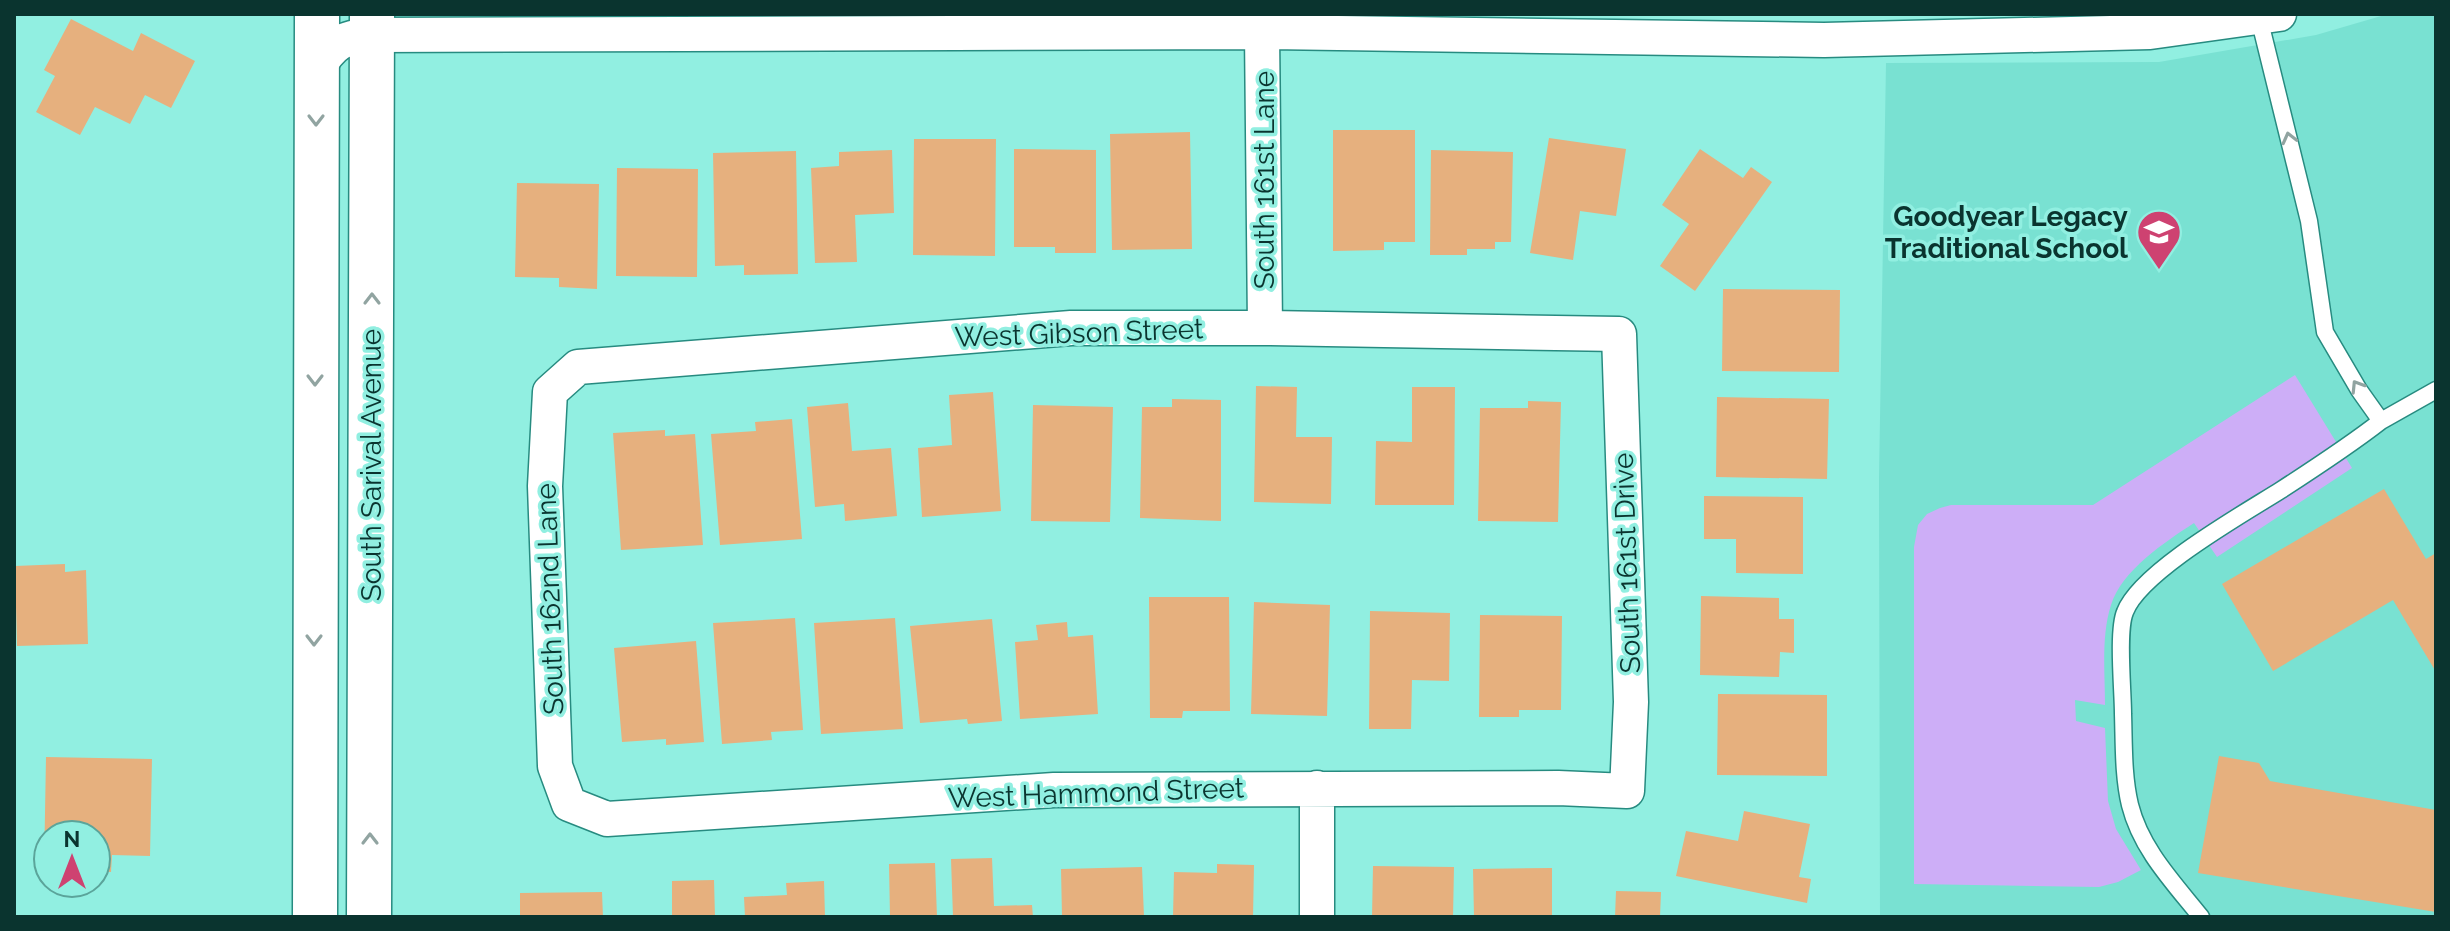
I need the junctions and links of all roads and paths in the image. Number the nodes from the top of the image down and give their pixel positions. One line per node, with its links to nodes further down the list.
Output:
1 (317, 14): 6 (main road, South Sarival Avenue)
2 (2269, 16): 4 (street); 11 (lane, one-way to 2)
3 (372, 24): 5 (street); 6 (street); 16 (main road, South Sarival Avenue, one-way to 3)
4 (1824, 27): 5 (street)
5 (1262, 32): 7 (street, South 161st Lane)
6 (317, 69): 15 (main road, South Sarival Avenue, one-way to 15)
7 (1265, 328): 8 (street, West Gibson Street); 10 (street, West Gibson Street)
8 (1619, 334): 13 (street, South 161st Drive)
9 (2436, 390): 11 (lane)
10 (550, 392): 14 (street, South 162nd Lane)
11 (2381, 421): 18 (lane)
12 (1317, 788): 13 (street, West Hammond Street); 14 (street, West Hammond Street); 17 (street)
13 (1627, 791)
14 (569, 804)
15 (315, 917)
16 (369, 917)
17 (1317, 917)
18 (2201, 917)

